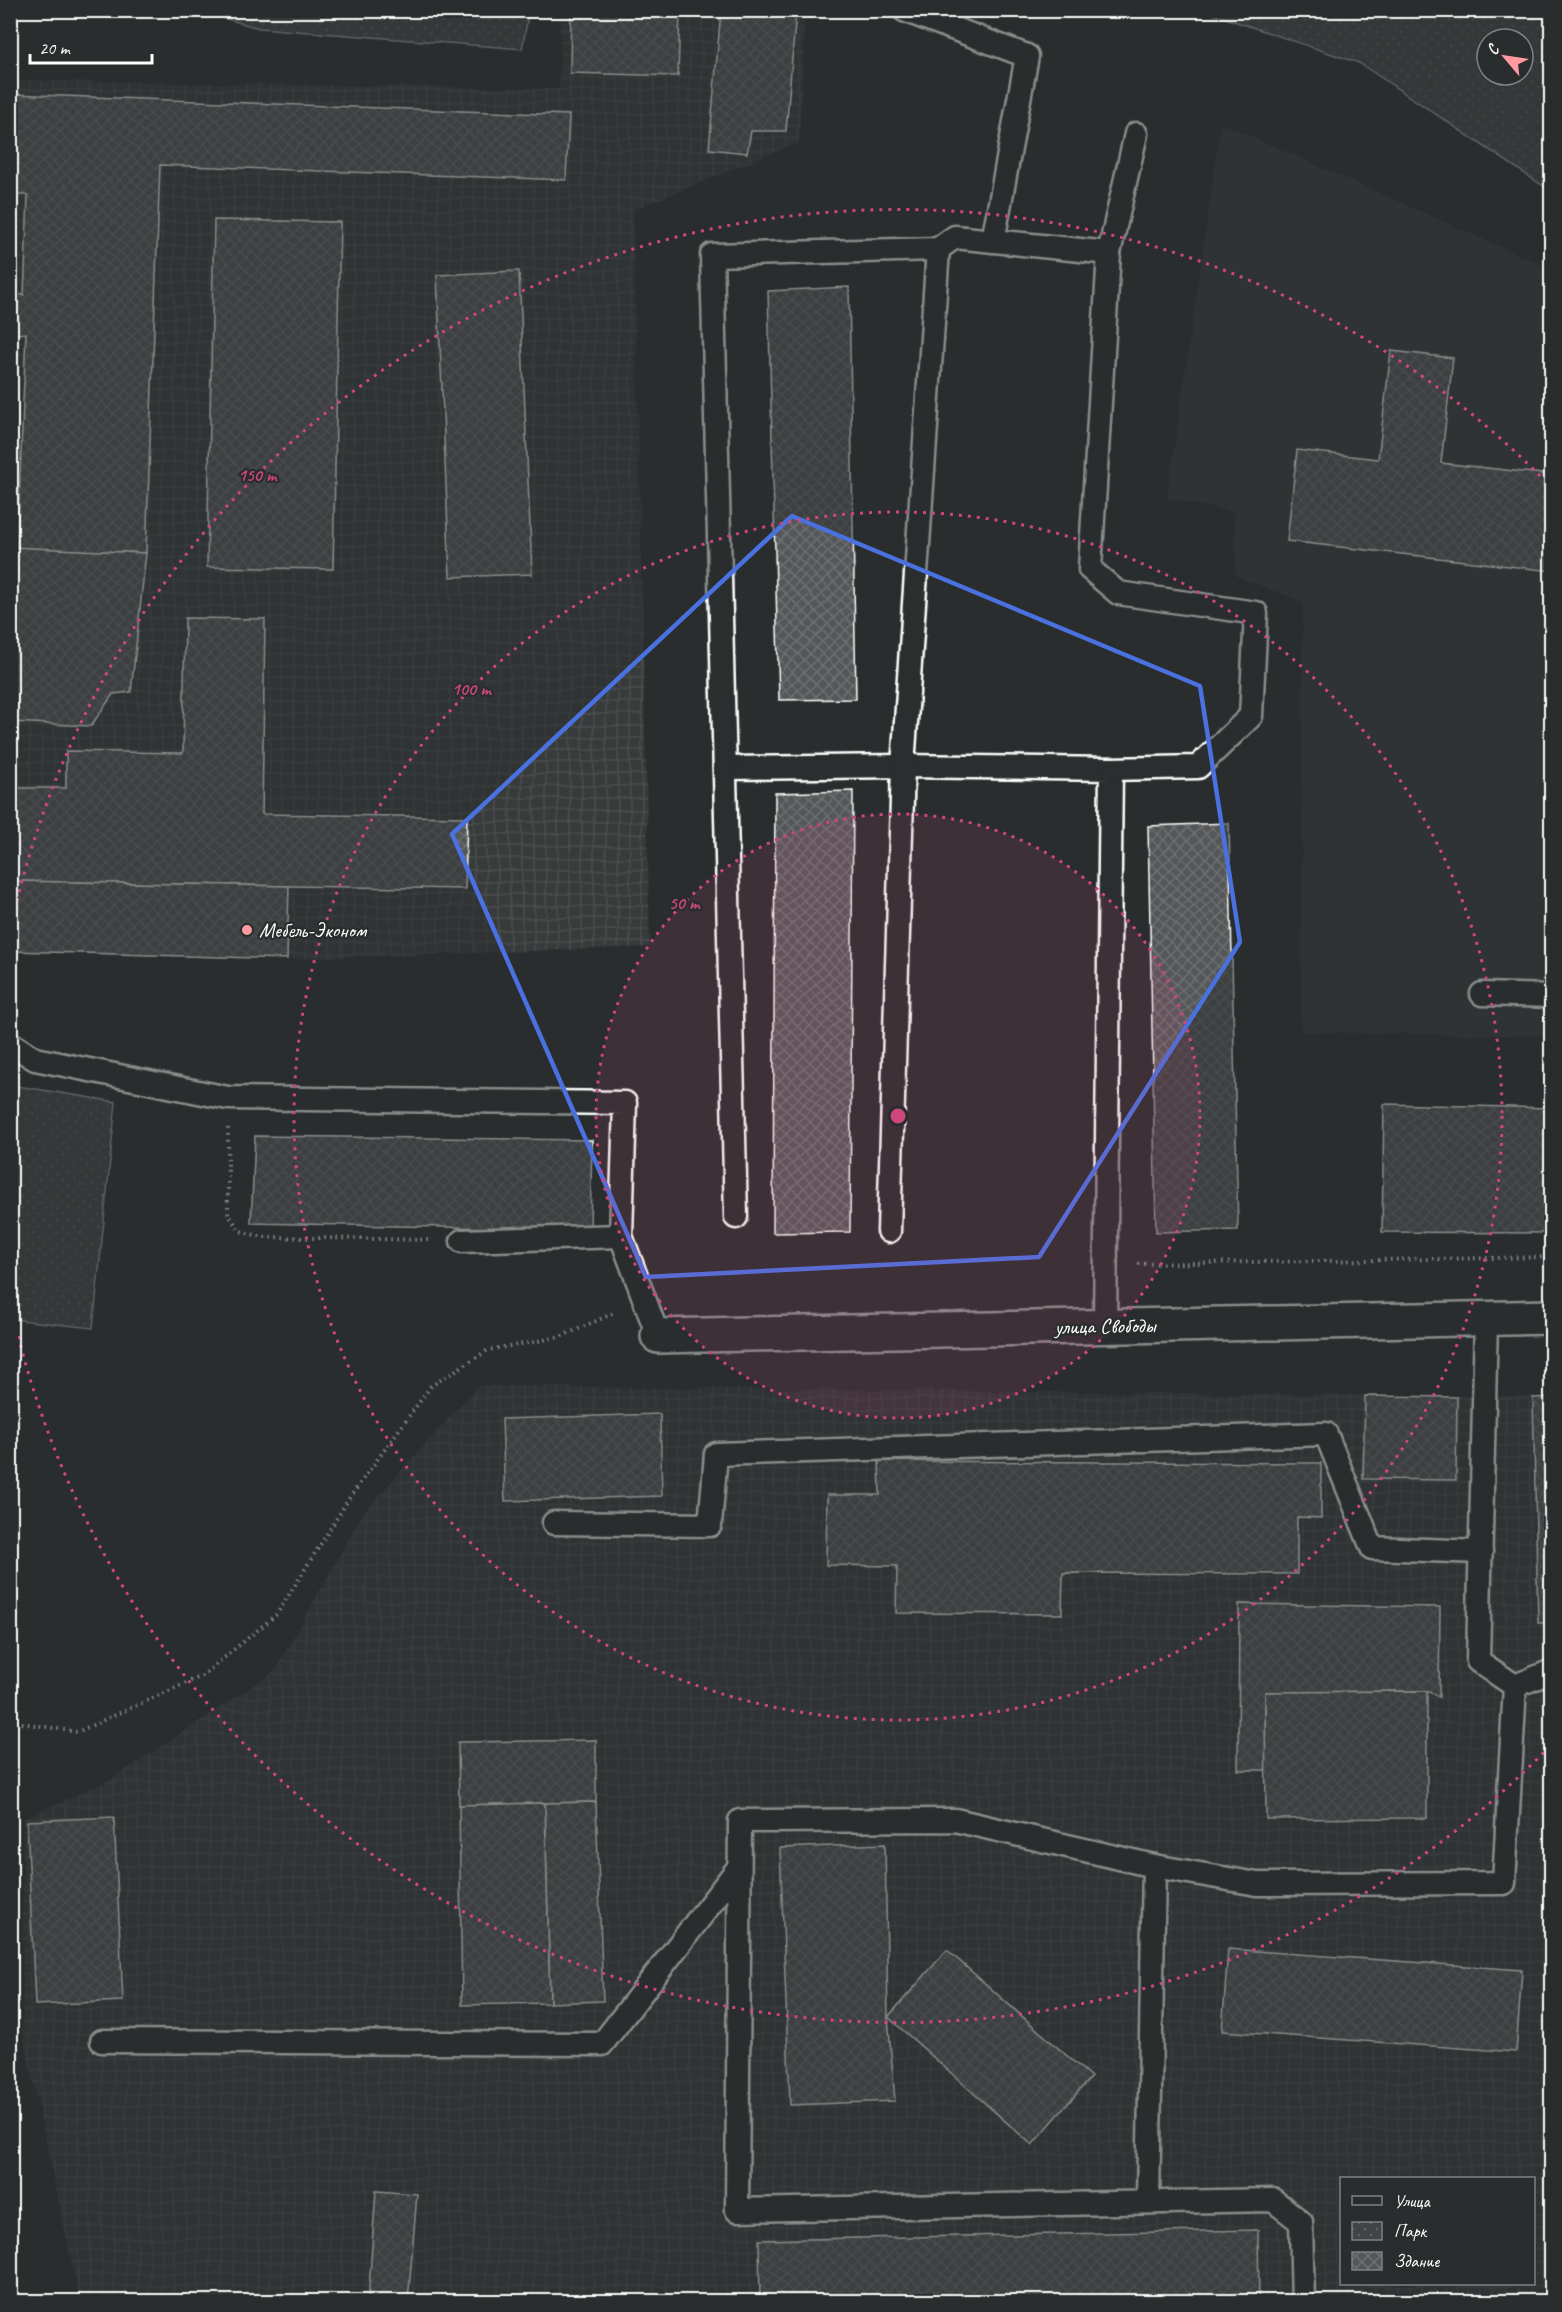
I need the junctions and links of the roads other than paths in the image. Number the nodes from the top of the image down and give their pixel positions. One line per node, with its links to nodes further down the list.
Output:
1 (904, 10): 3 (lane)
2 (1136, 134): 5 (lane)
3 (993, 241): 4 (lane); 5 (lane)
4 (938, 249): 6 (lane); 7 (lane)
5 (1108, 253): 8 (lane)
6 (903, 766): 7 (lane); 8 (lane); 13 (lane)
7 (725, 768): 12 (lane)
8 (1111, 769): 18 (lane)
9 (1482, 994): 10 (lane)
10 (1551, 996)
11 (10, 1043): 14 (lane)
12 (736, 1217)
13 (889, 1231)
14 (621, 1236): 15 (lane); 19 (lane)
15 (462, 1240)
16 (1551, 1317): 17 (street, улица Свободы)
17 (1486, 1319): 18 (street, улица Свободы); 21 (lane)
18 (1105, 1326): 19 (street, улица Свободы)
19 (658, 1336)
20 (554, 1523): 21 (lane)
21 (1481, 1552): 23 (lane)
22 (1551, 1671): 23 (lane)
23 (1515, 1686): 24 (lane)
24 (1154, 1866): 25 (lane); 27 (lane)
25 (739, 1868): 26 (lane); 27 (lane)
26 (102, 2041)
27 (1148, 2202): 28 (lane)
28 (1303, 2301)

